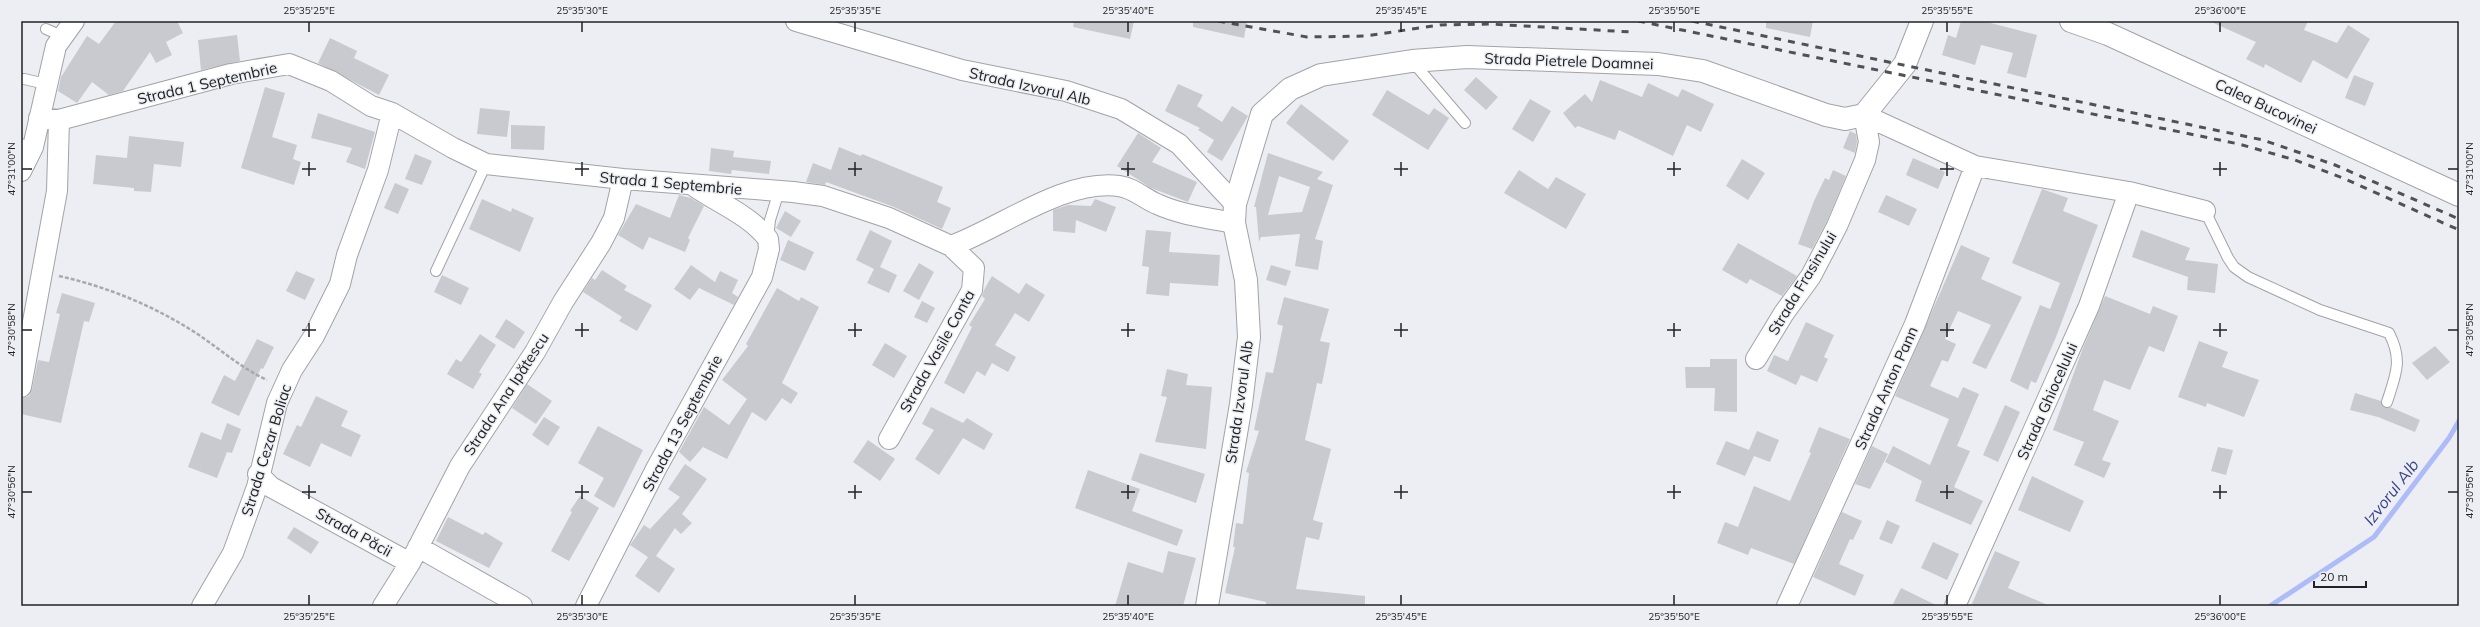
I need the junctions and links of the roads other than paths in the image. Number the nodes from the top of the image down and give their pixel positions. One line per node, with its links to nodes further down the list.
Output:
1 (796, 21): 23 (street, Strada Izvorul Alb)
2 (1922, 21): 9 (main road)
3 (2071, 21): 21 (main road, Calea Bucovinei)
4 (61, 29): 7 (street)
5 (1412, 61): 9 (main road, Strada Pietrele Doamnei); 12 (lane); 23 (main road, Strada Pietrele Doamnei)
6 (24, 80): 7 (lane)
7 (46, 84): 10 (street)
8 (392, 113): 11 (street, Strada 1 Septembrie); 14 (street, Strada 1 Septembrie); 31 (street, Strada Cezar Boliac)
9 (1864, 115): 15 (street); 27 (street, Strada Frasinului)
10 (39, 118): 11 (street, Strada 1 Septembrie); 13 (street)
11 (59, 120): 28 (street)
12 (1465, 123)
13 (27, 146): 16 (street)
14 (486, 164): 17 (street, Strada 1 Septembrie); 26 (lane)
15 (1975, 166): 20 (street); 38 (street, Strada Anton Pann)
16 (21, 171)
17 (623, 179): 18 (street, Strada 1 Septembrie); 32 (street, Strada Ana Ipătescu)
18 (694, 185): 19 (street, Strada 1 Septembrie); 24 (street)
19 (779, 191): 24 (lane, Strada 13 Septembrie); 25 (street, Strada 1 Septembrie)
20 (2129, 192): 22 (street); 39 (street, Strada Ghiocelului)
21 (2459, 195)
22 (2205, 211): 29 (lane)
23 (1234, 213): 25 (street); 37 (main road, Strada Izvorul Alb)
24 (768, 239): 36 (street, Strada 13 Septembrie)
25 (951, 246): 30 (street, Strada Vasile Conta)
26 (436, 271)
27 (1756, 359)
28 (21, 387)
29 (2387, 402)
30 (889, 439)
31 (258, 474): 32 (street, Strada Păcii); 33 (street, Strada Cezar Boliac)
32 (414, 555): 34 (street, Strada Ana Ipătescu); 35 (street)
33 (202, 606)
34 (383, 606)
35 (522, 606)
36 (586, 606)
37 (1207, 606)
38 (1787, 606)
39 (1956, 606)

